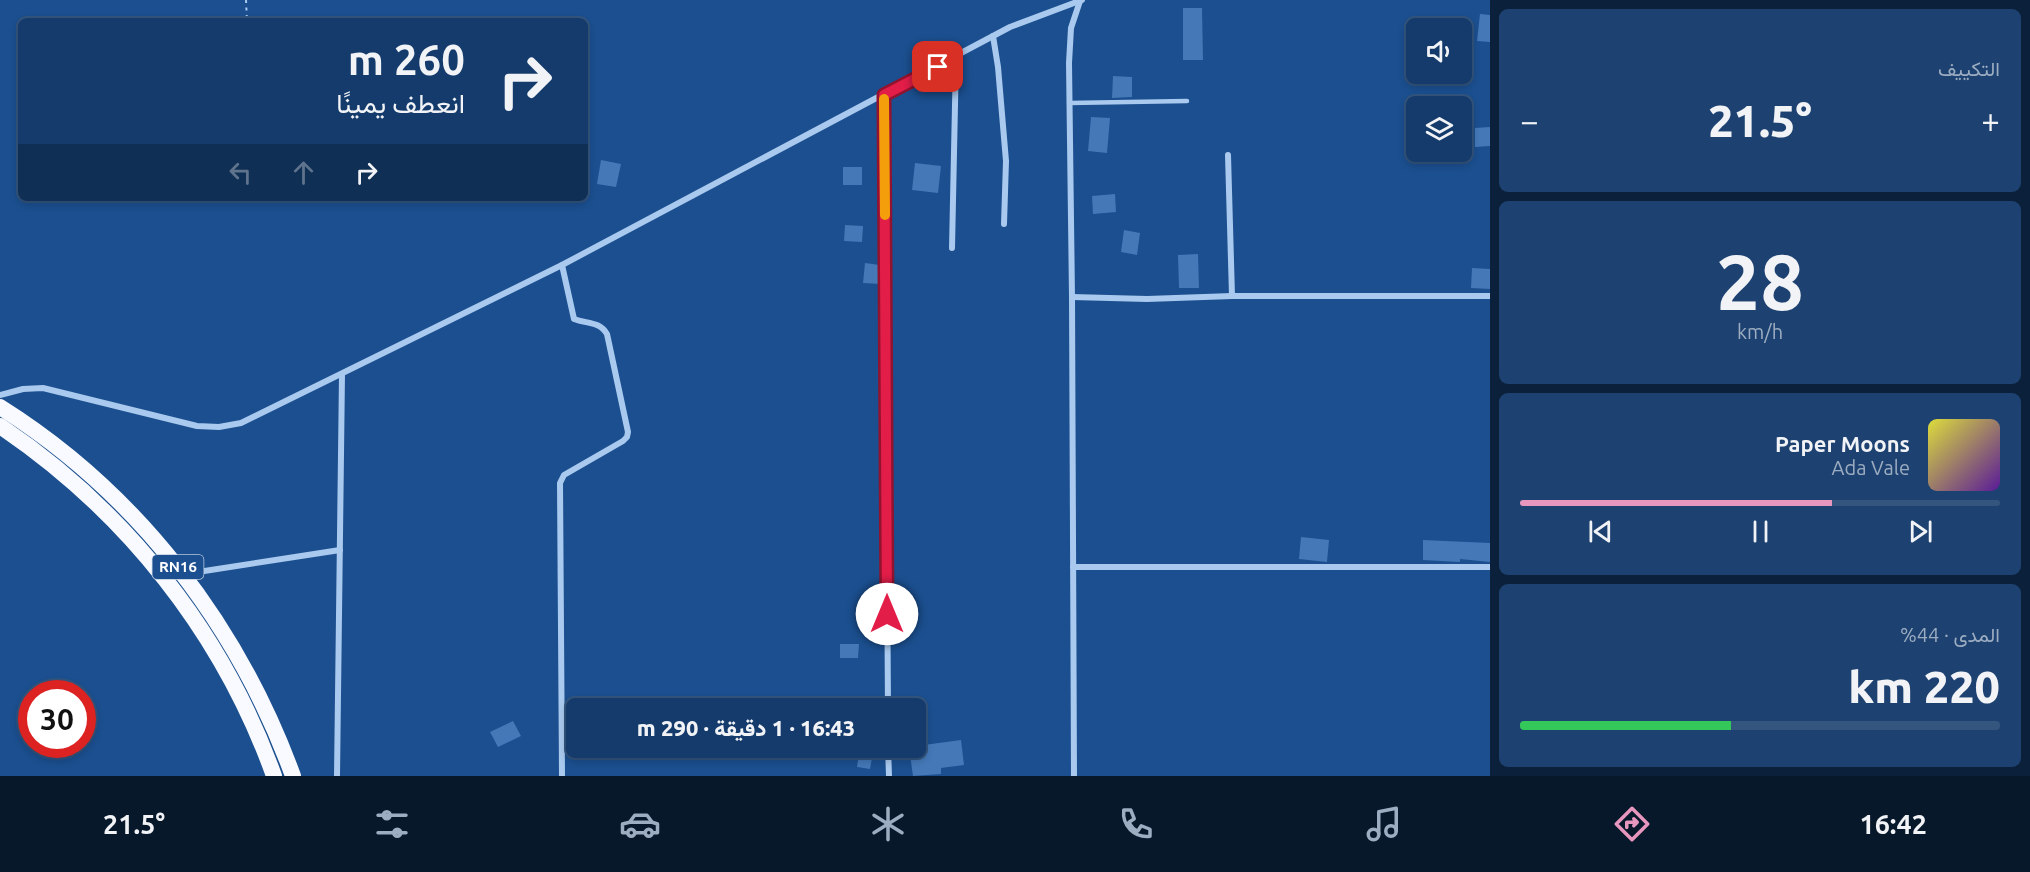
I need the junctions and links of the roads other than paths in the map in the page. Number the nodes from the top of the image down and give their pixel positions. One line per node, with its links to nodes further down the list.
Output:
1 (1081, 0): 2 (street); 6 (street)
2 (993, 36): 3 (street); 8 (street)
3 (956, 57): 4 (street); 9 (street)
4 (884, 95): 10 (street); 22 (street)
5 (1187, 101): 6 (lane)
6 (1069, 103): 13 (street)
7 (1228, 155): 11 (street)
8 (1004, 224)
9 (952, 248)
10 (562, 265): 14 (street); 27 (street)
11 (1232, 296): 12 (street); 13 (street)
12 (1490, 296)
13 (1072, 297): 19 (street)
14 (342, 374): 15 (street); 18 (street)
15 (0, 395)
16 (0, 407): 21 (highway, RN16)
17 (0, 426): 24 (highway, RN16)
18 (340, 550): 21 (street); 26 (street)
19 (1074, 567): 20 (street); 29 (street)
20 (1490, 567)
21 (184, 574): 25 (highway, RN16)
22 (888, 698)
23 (888, 758): 28 (street)
24 (274, 776)
25 (293, 776)
26 (337, 776)
27 (562, 776)
28 (889, 776)
29 (1074, 776)

